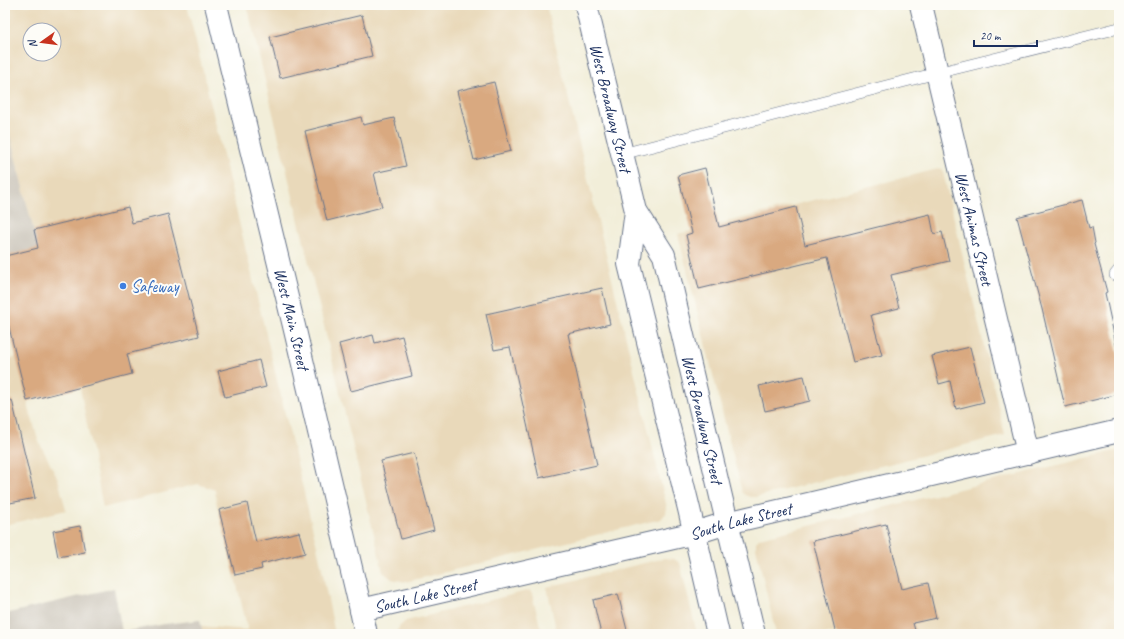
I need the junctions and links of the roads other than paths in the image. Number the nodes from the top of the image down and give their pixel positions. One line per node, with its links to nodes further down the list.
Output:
1 (216, 5): 12 (main road, West Main Street)
2 (586, 5): 6 (main road, West Broadway Street)
3 (921, 5): 5 (main road, West Animas Street)
4 (1119, 28): 5 (lane)
5 (938, 73): 6 (lane); 9 (main road, West Animas Street)
6 (622, 154): 7 (main road, West Broadway Street)
7 (636, 211): 10 (main road, West Broadway Street); 11 (main road, West Broadway Street)
8 (1119, 431): 9 (main road, South Lake Street)
9 (1028, 453): 10 (main road, South Lake Street)
10 (727, 523): 11 (main road, South Lake Street); 15 (main road, West Broadway Street)
11 (694, 533): 12 (main road, South Lake Street); 14 (main road, West Broadway Street)
12 (361, 610): 13 (main road, West Main Street)
13 (366, 634)
14 (718, 634)
15 (754, 634)

